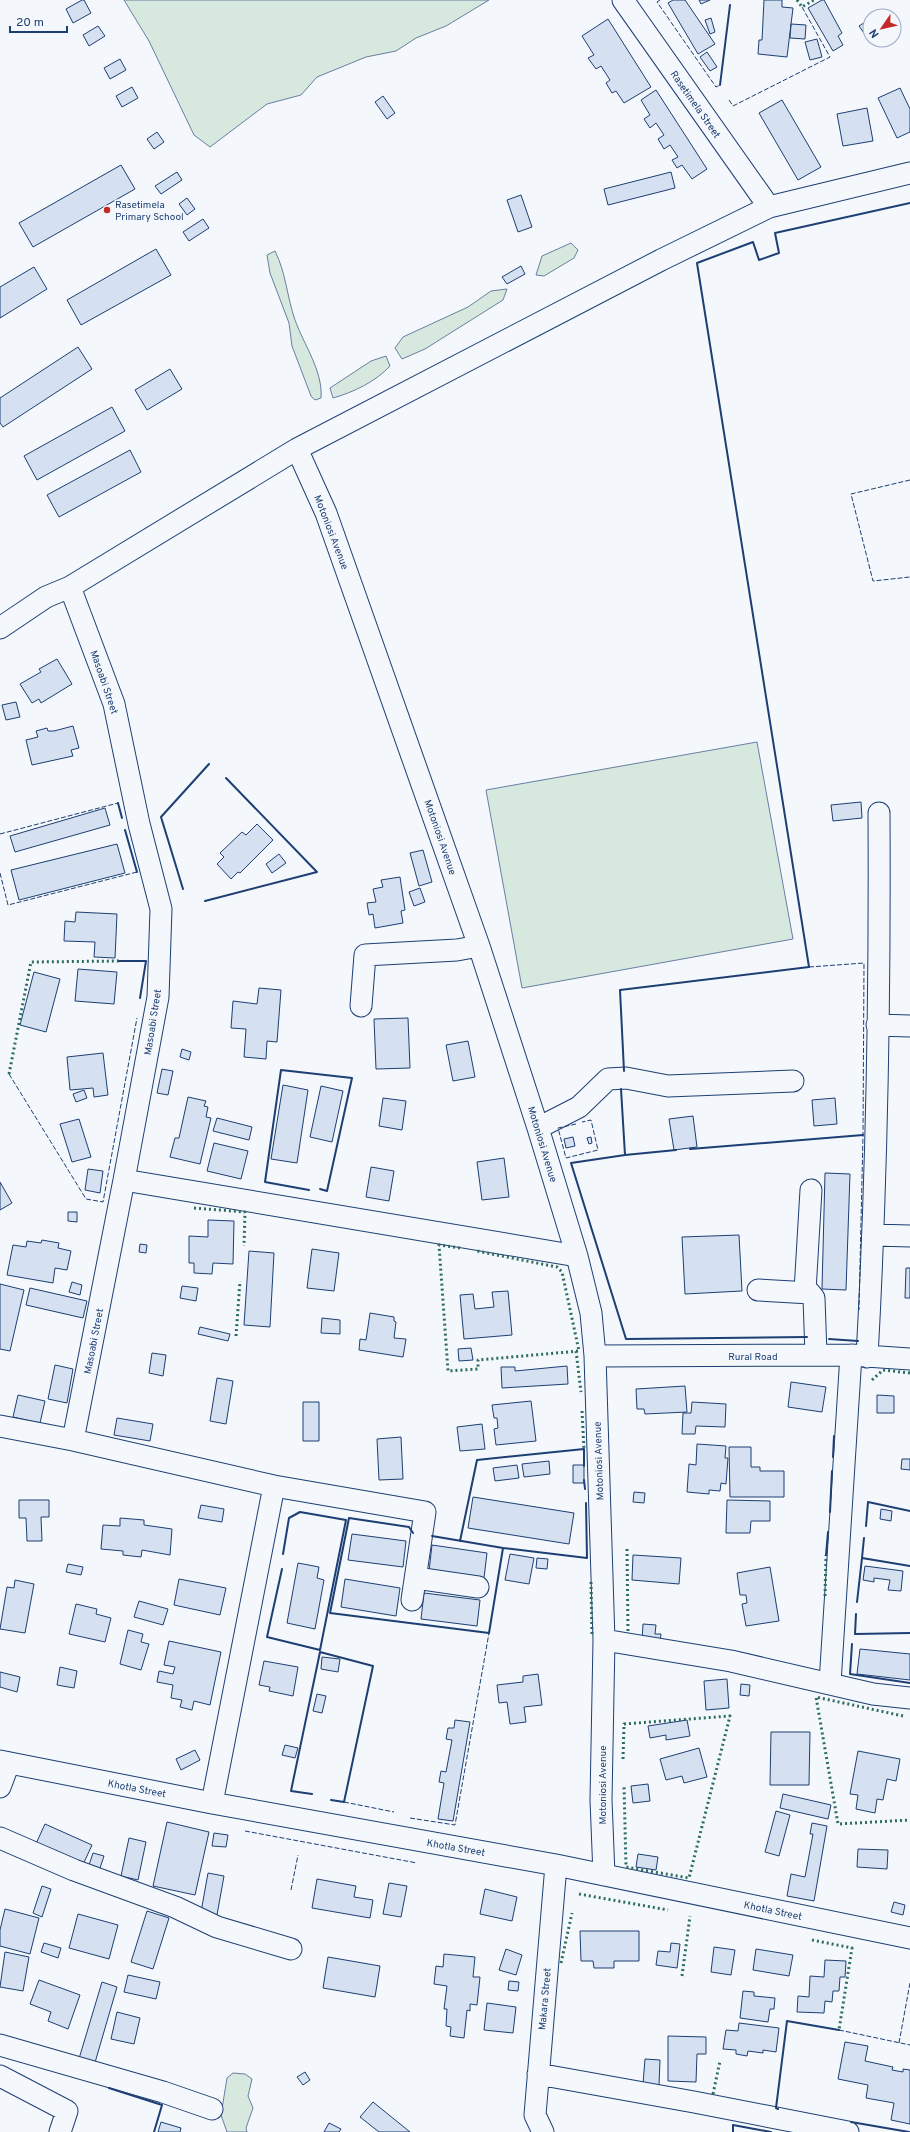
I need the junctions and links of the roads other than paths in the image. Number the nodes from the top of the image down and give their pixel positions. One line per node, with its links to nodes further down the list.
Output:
1 (623, 0): 3 (street, Rasetimela Street)
2 (910, 173): 3 (street)
3 (769, 207): 4 (street)
4 (297, 449): 5 (street); 8 (street, Motoniosi Avenue)
5 (70, 587): 6 (street); 14 (street, Masoabi Street)
6 (0, 628)
7 (879, 813): 10 (street)
8 (479, 946): 9 (street); 13 (street, Motoniosi Avenue)
9 (361, 1006)
10 (877, 1025): 11 (street); 16 (street)
11 (910, 1026)
12 (793, 1081): 13 (street)
13 (538, 1128): 18 (street, Motoniosi Avenue)
14 (124, 1180): 18 (street); 26 (street, Masoabi Street)
15 (811, 1190): 20 (street)
16 (874, 1235): 17 (street); 23 (street)
17 (910, 1236)
18 (577, 1256): 21 (street, Motoniosi Avenue)
19 (758, 1290): 20 (street)
20 (805, 1291): 22 (street)
21 (595, 1356): 22 (street, Rural Road); 31 (street, Motoniosi Avenue)
22 (816, 1356): 23 (street, Rural Road)
23 (859, 1356): 24 (street, Rural Road); 32 (street)
24 (910, 1359)
25 (0, 1426): 26 (street)
26 (73, 1440): 27 (street)
27 (274, 1486): 28 (street); 36 (street)
28 (416, 1578): 29 (street); 30 (street)
29 (478, 1587)
30 (412, 1600)
31 (604, 1640): 32 (street); 39 (street, Motoniosi Avenue)
32 (830, 1683): 33 (street)
33 (910, 1698)
34 (5, 1762): 35 (street); 36 (street, Khotla Street)
35 (0, 1787)
36 (212, 1803): 38 (street, Khotla Street)
37 (0, 1838): 41 (street)
38 (556, 1865): 39 (street, Khotla Street); 43 (street, Makara Street)
39 (604, 1875): 40 (street, Khotla Street)
40 (910, 1938)
41 (291, 1949)
42 (0, 2045): 45 (street)
43 (538, 2074): 47 (street, Makara Street); 48 (street)
44 (0, 2076): 46 (street)
45 (212, 2109)
46 (60, 2132)
47 (544, 2132)
48 (848, 2132)

